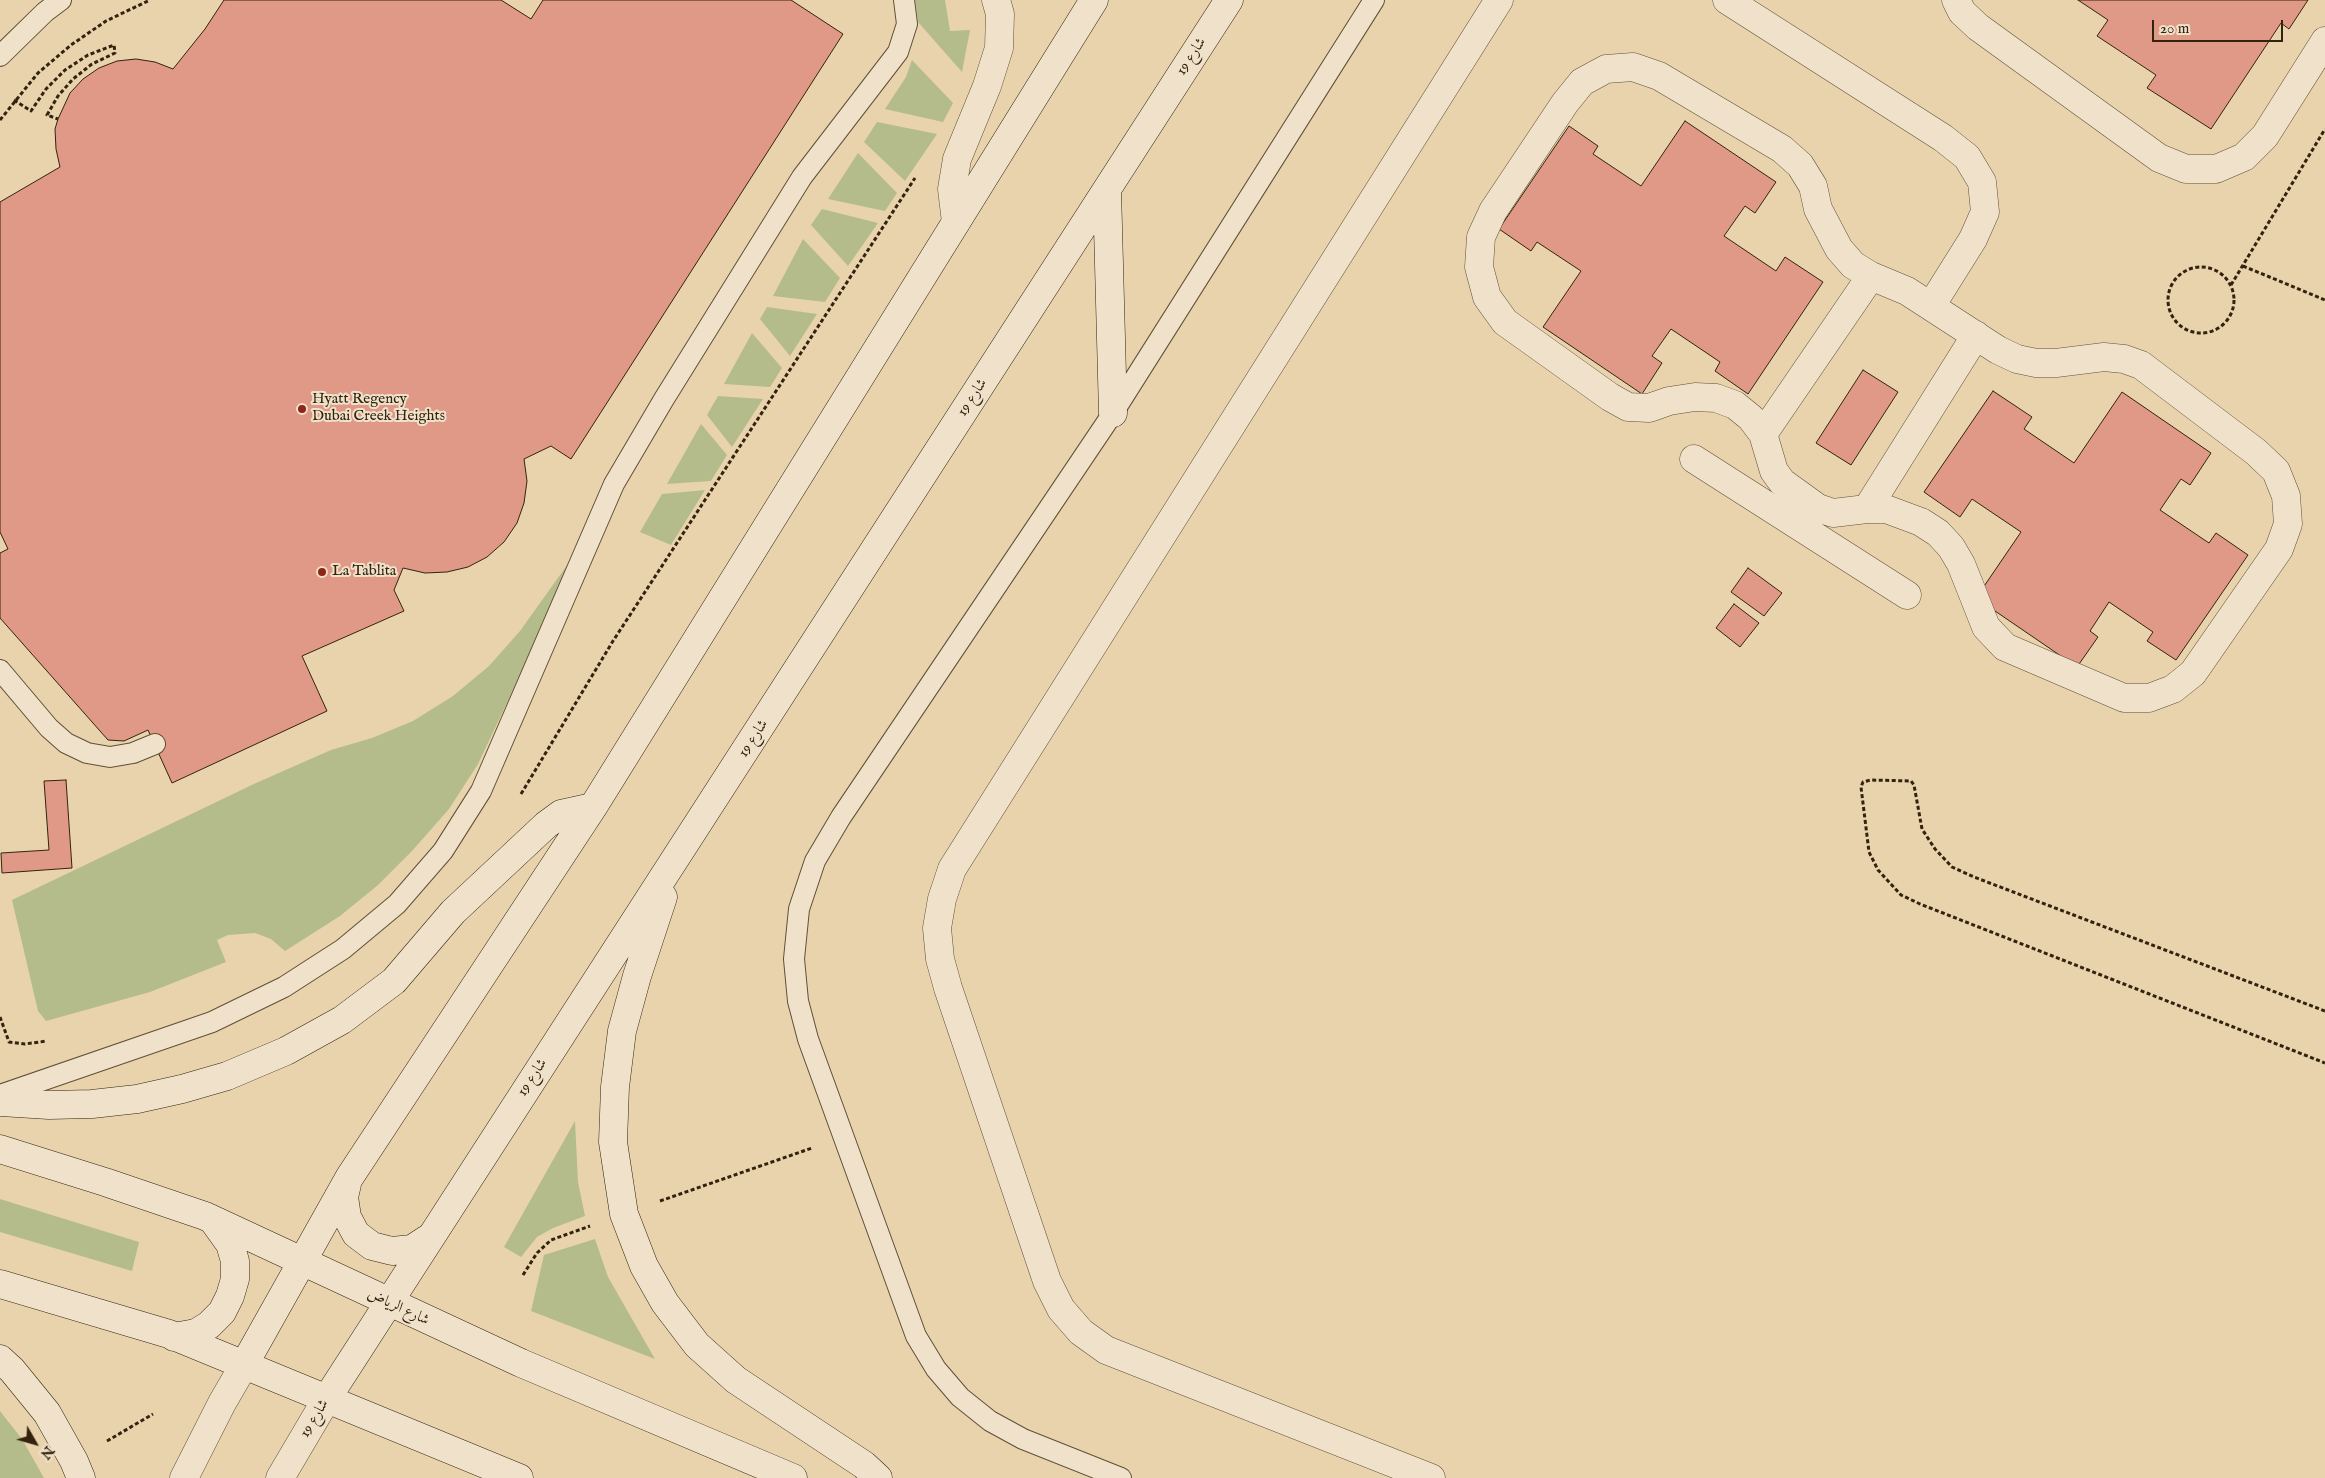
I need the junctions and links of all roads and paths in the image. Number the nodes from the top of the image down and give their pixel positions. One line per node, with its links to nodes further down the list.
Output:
1 (61, 0): 12 (lane)
2 (150, 0): 13 (path)
3 (904, 0): 39 (lane)
4 (996, 0): 19 (main road)
5 (1094, 0): 19 (main road)
6 (1229, 0): 18 (main road, شارع 19)
7 (1374, 0): 26 (lane)
8 (1499, 0): 63 (main road)
9 (1727, 0): 24 (main road)
10 (1956, 0): 11 (main road)
11 (2325, 41)
12 (0, 56)
13 (14, 100): 14 (path); 15 (path)
14 (58, 119)
15 (0, 120)
16 (2325, 129): 20 (path)
17 (916, 176): 34 (path)
18 (1107, 190): 26 (main road); 36 (main road, شارع 19)
19 (956, 222): 35 (main road)
20 (2243, 266): 22 (path); 23 (path)
21 (1871, 276): 24 (main road); 27 (main road); 27 (main road)
22 (2231, 285): 22 (path)
23 (2325, 300)
24 (1931, 306): 25 (main road)
25 (1976, 335): 30 (main road); 30 (main road)
26 (1113, 413): 41 (lane)
27 (1763, 434): 29 (main road)
28 (1694, 459): 29 (main road)
29 (1794, 507): 30 (main road); 31 (main road)
30 (1867, 509)
31 (1907, 595)
32 (0, 670): 33 (lane)
33 (154, 744)
34 (519, 798)
35 (593, 807): 40 (main road); 43 (main road)
36 (675, 861): 44 (main road); 46 (main road, شارع 19)
37 (2325, 1011): 38 (path)
38 (2325, 1062)
39 (0, 1095)
40 (0, 1102)
41 (843, 1138): 44 (path); 62 (lane)
42 (0, 1149): 45 (main road, شارع الرياض)
43 (349, 1178): 46 (main road); 47 (main road)
44 (624, 1214): 48 (path); 61 (main road)
45 (212, 1219): 47 (main road, شارع الرياض); 51 (main road)
46 (429, 1238): 50 (main road, شارع 19)
47 (303, 1263): 50 (main road, شارع الرياض); 53 (main road)
48 (523, 1274)
49 (0, 1284): 51 (main road)
50 (388, 1303): 54 (main road, شارع 19); 60 (main road, شارع الرياض)
51 (174, 1337): 53 (main road)
52 (0, 1359): 56 (main road)
53 (244, 1365): 54 (main road); 57 (main road)
54 (326, 1400): 58 (main road, شارع 19); 59 (main road)
55 (153, 1414): 56 (path)
56 (78, 1469)
57 (184, 1478)
58 (280, 1478)
59 (519, 1478)
60 (793, 1478)
61 (878, 1478)
62 (1121, 1478)
63 (1431, 1478)

